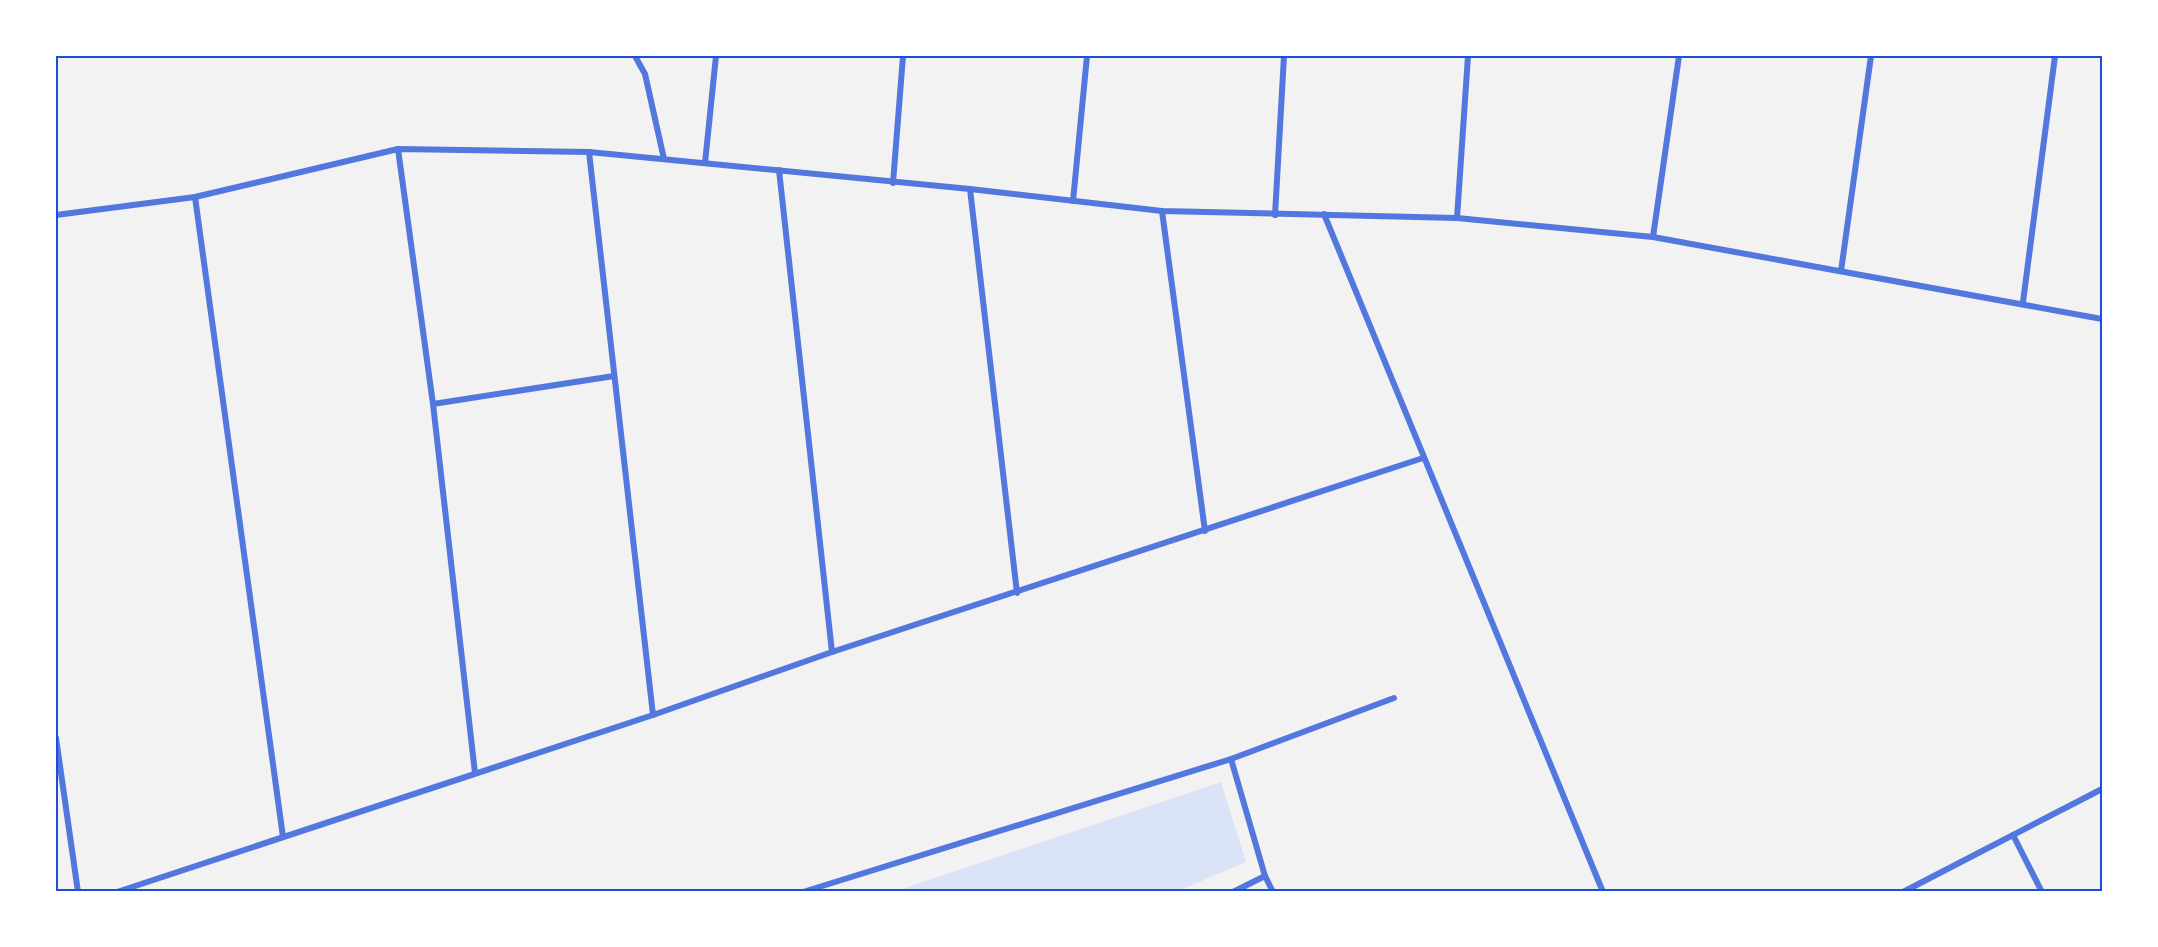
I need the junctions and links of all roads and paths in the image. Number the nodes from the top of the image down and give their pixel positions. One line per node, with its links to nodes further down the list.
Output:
1 (635, 56): 12 (street)
2 (716, 56): 13 (street)
3 (903, 56): 15 (street)
4 (1087, 56): 18 (street)
5 (1284, 56): 22 (street)
6 (1468, 56): 23 (street)
7 (1679, 56): 24 (street)
8 (1871, 56): 25 (street)
9 (2055, 56): 26 (street)
10 (398, 149): 11 (street); 17 (street); 29 (street)
11 (589, 152): 12 (street); 28 (street)
12 (664, 159): 13 (street)
13 (705, 163): 14 (street)
14 (779, 170): 15 (street); 33 (street)
15 (892, 183): 16 (street)
16 (970, 189): 18 (street); 32 (street)
17 (195, 197): 21 (street); 43 (street)
18 (1073, 201): 19 (street)
19 (1162, 211): 22 (street); 31 (street)
20 (1324, 214): 22 (street); 23 (street); 30 (street)
21 (56, 215)
22 (1275, 215)
23 (1457, 218): 24 (street)
24 (1653, 237): 25 (street)
25 (1841, 272): 26 (street)
26 (2023, 302): 27 (street)
27 (2103, 319)
28 (614, 376): 29 (street); 35 (street)
29 (433, 404): 38 (street)
30 (1423, 458): 31 (street); 50 (street)
31 (1205, 531): 32 (street)
32 (1017, 593): 33 (street)
33 (832, 652): 35 (street)
34 (1394, 698): 37 (street)
35 (653, 715): 38 (street)
36 (56, 738): 40 (street)
37 (1231, 759): 44 (street); 47 (street)
38 (475, 773): 43 (street)
39 (2103, 789): 42 (street)
40 (64, 802): 41 (street); 45 (street)
41 (56, 804)
42 (2013, 835): 51 (street); 52 (street)
43 (283, 837): 46 (street)
44 (1265, 876): 48 (street); 49 (street)
45 (78, 891)
46 (117, 891)
47 (803, 891)
48 (1233, 891)
49 (1273, 891)
50 (1603, 891)
51 (1903, 891)
52 (2042, 891)

